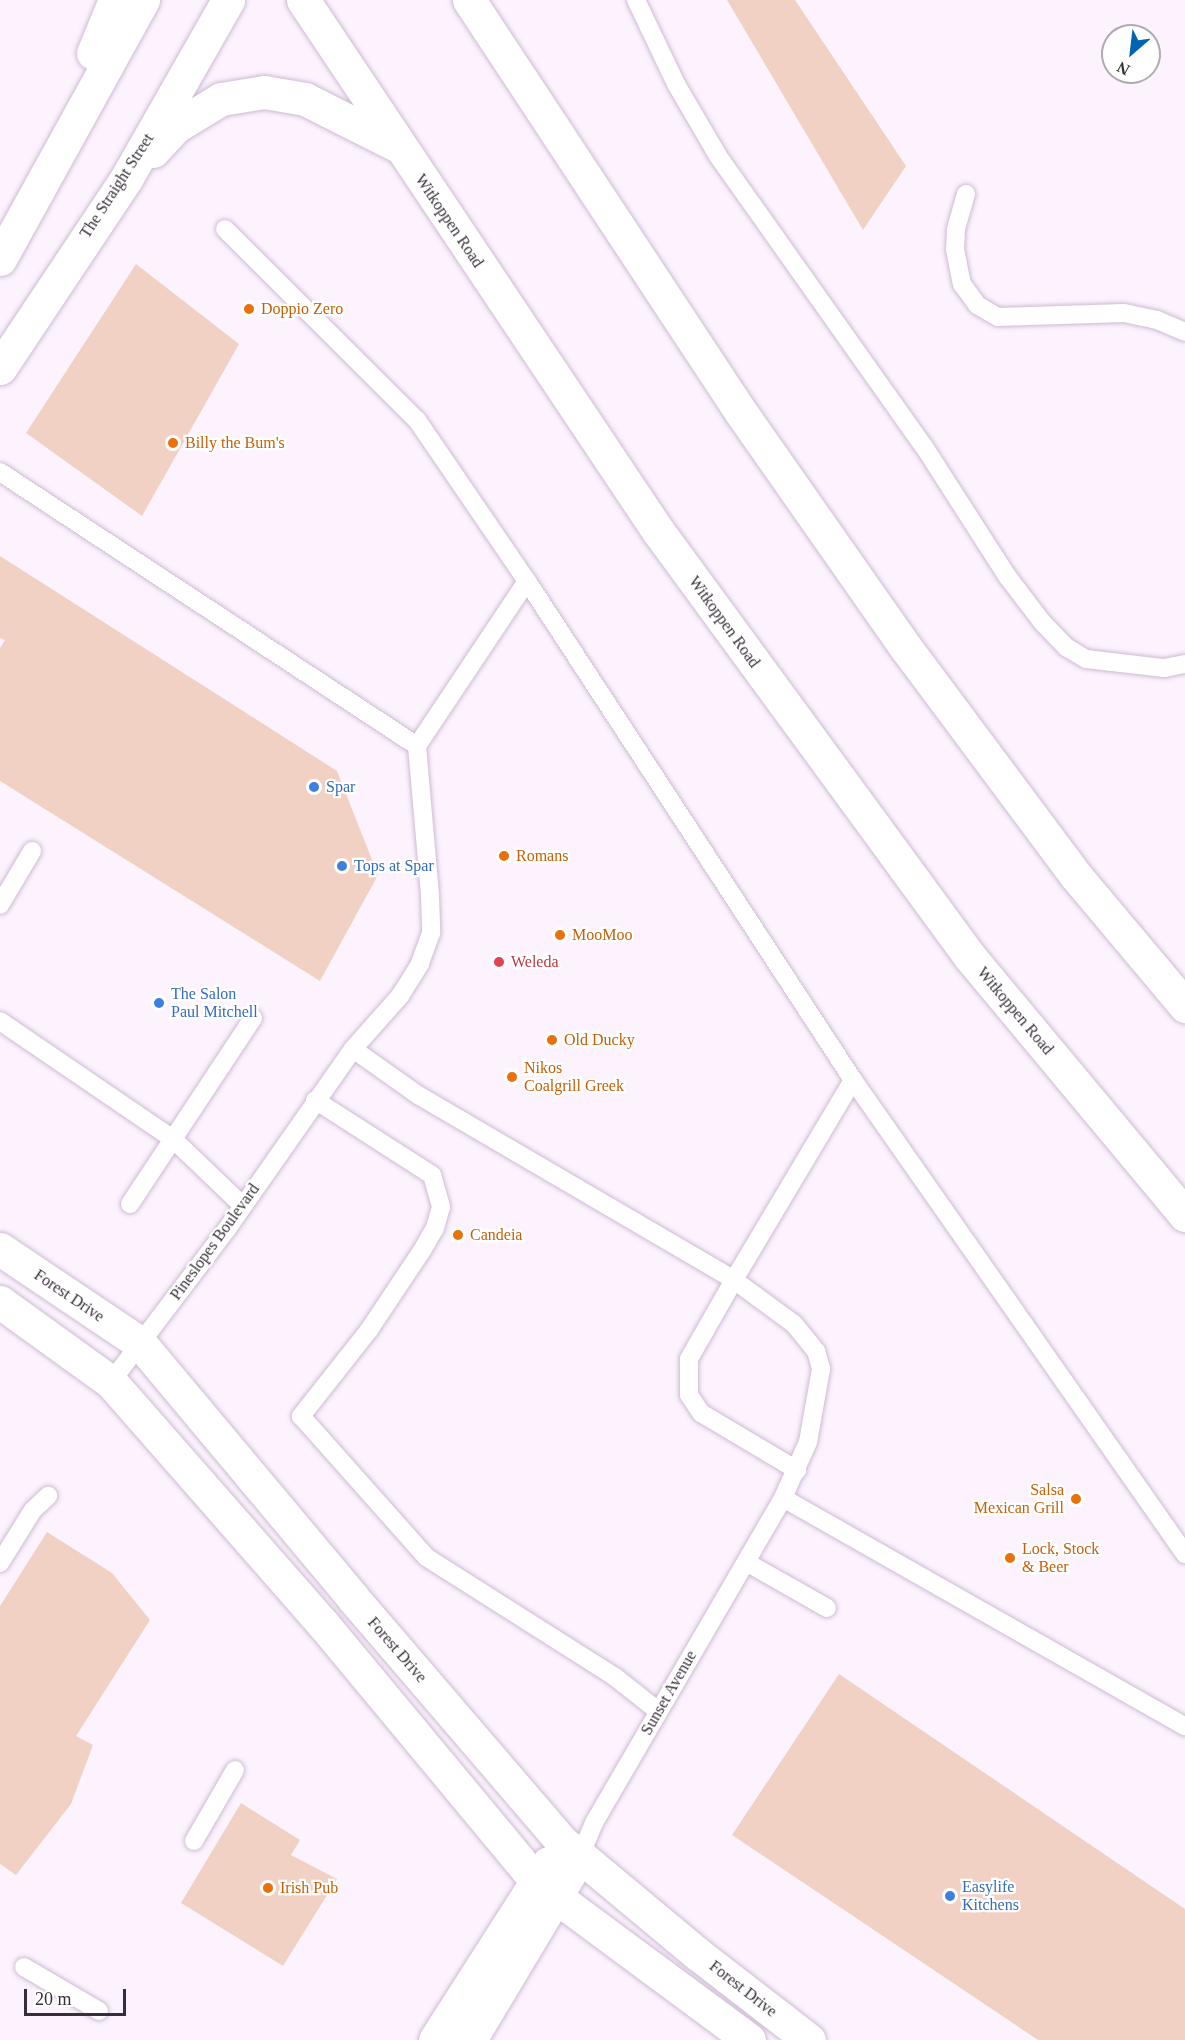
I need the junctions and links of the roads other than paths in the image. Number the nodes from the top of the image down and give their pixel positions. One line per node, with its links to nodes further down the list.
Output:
1 (115, 0): 11 (main road)
2 (143, 0): 11 (main road)
3 (228, 0): 8 (main road, The Straight Street)
4 (303, 0): 7 (main road, Witkoppen Road)
5 (636, 0): 16 (lane)
6 (471, 2): 20 (main road)
7 (400, 147): 8 (main road); 29 (main road, Witkoppen Road)
8 (126, 179): 13 (main road, The Straight Street)
9 (966, 194): 12 (lane)
10 (225, 229): 15 (lane)
11 (8, 246)
12 (1185, 332)
13 (0, 368)
14 (0, 472): 17 (lane)
15 (527, 581): 17 (lane); 24 (lane)
16 (1185, 664)
17 (417, 746): 23 (lane, Pineslopes Boulevard)
18 (33, 851): 19 (lane)
19 (0, 905)
20 (1185, 1006)
21 (253, 1018): 26 (lane)
22 (0, 1021): 26 (lane)
23 (353, 1049): 25 (lane, Pineslopes Boulevard); 31 (lane, Sunset Avenue)
24 (853, 1080): 31 (lane); 38 (lane)
25 (315, 1100): 28 (lane, Pineslopes Boulevard); 42 (lane)
26 (173, 1139): 27 (lane); 28 (lane)
27 (130, 1204)
28 (242, 1205): 33 (lane, Pineslopes Boulevard)
29 (1185, 1215)
30 (0, 1249): 33 (main road, Forest Drive)
31 (734, 1280): 35 (lane, Sunset Avenue); 35 (lane)
32 (0, 1302): 34 (main road)
33 (140, 1343): 34 (lane, Pineslopes Boulevard); 46 (main road, Forest Drive)
34 (111, 1382): 47 (main road)
35 (797, 1470): 37 (lane, Sunset Avenue)
36 (48, 1496): 39 (lane)
37 (783, 1498): 40 (lane, Sunset Avenue); 43 (lane)
38 (1185, 1554)
39 (0, 1563)
40 (746, 1563): 41 (lane); 42 (lane, Sunset Avenue)
41 (827, 1608)
42 (658, 1711): 46 (lane, Sunset Avenue)
43 (1185, 1725)
44 (235, 1770): 45 (lane)
45 (194, 1841)
46 (571, 1849): 47 (main road, Sunset Avenue); 53 (main road, Forest Drive)
47 (546, 1889): 50 (main road, Sunset Avenue); 51 (main road, Sunset Avenue); 52 (main road)
48 (24, 1967): 49 (lane)
49 (99, 2012)
50 (435, 2040)
51 (470, 2040)
52 (749, 2040)
53 (809, 2040)

